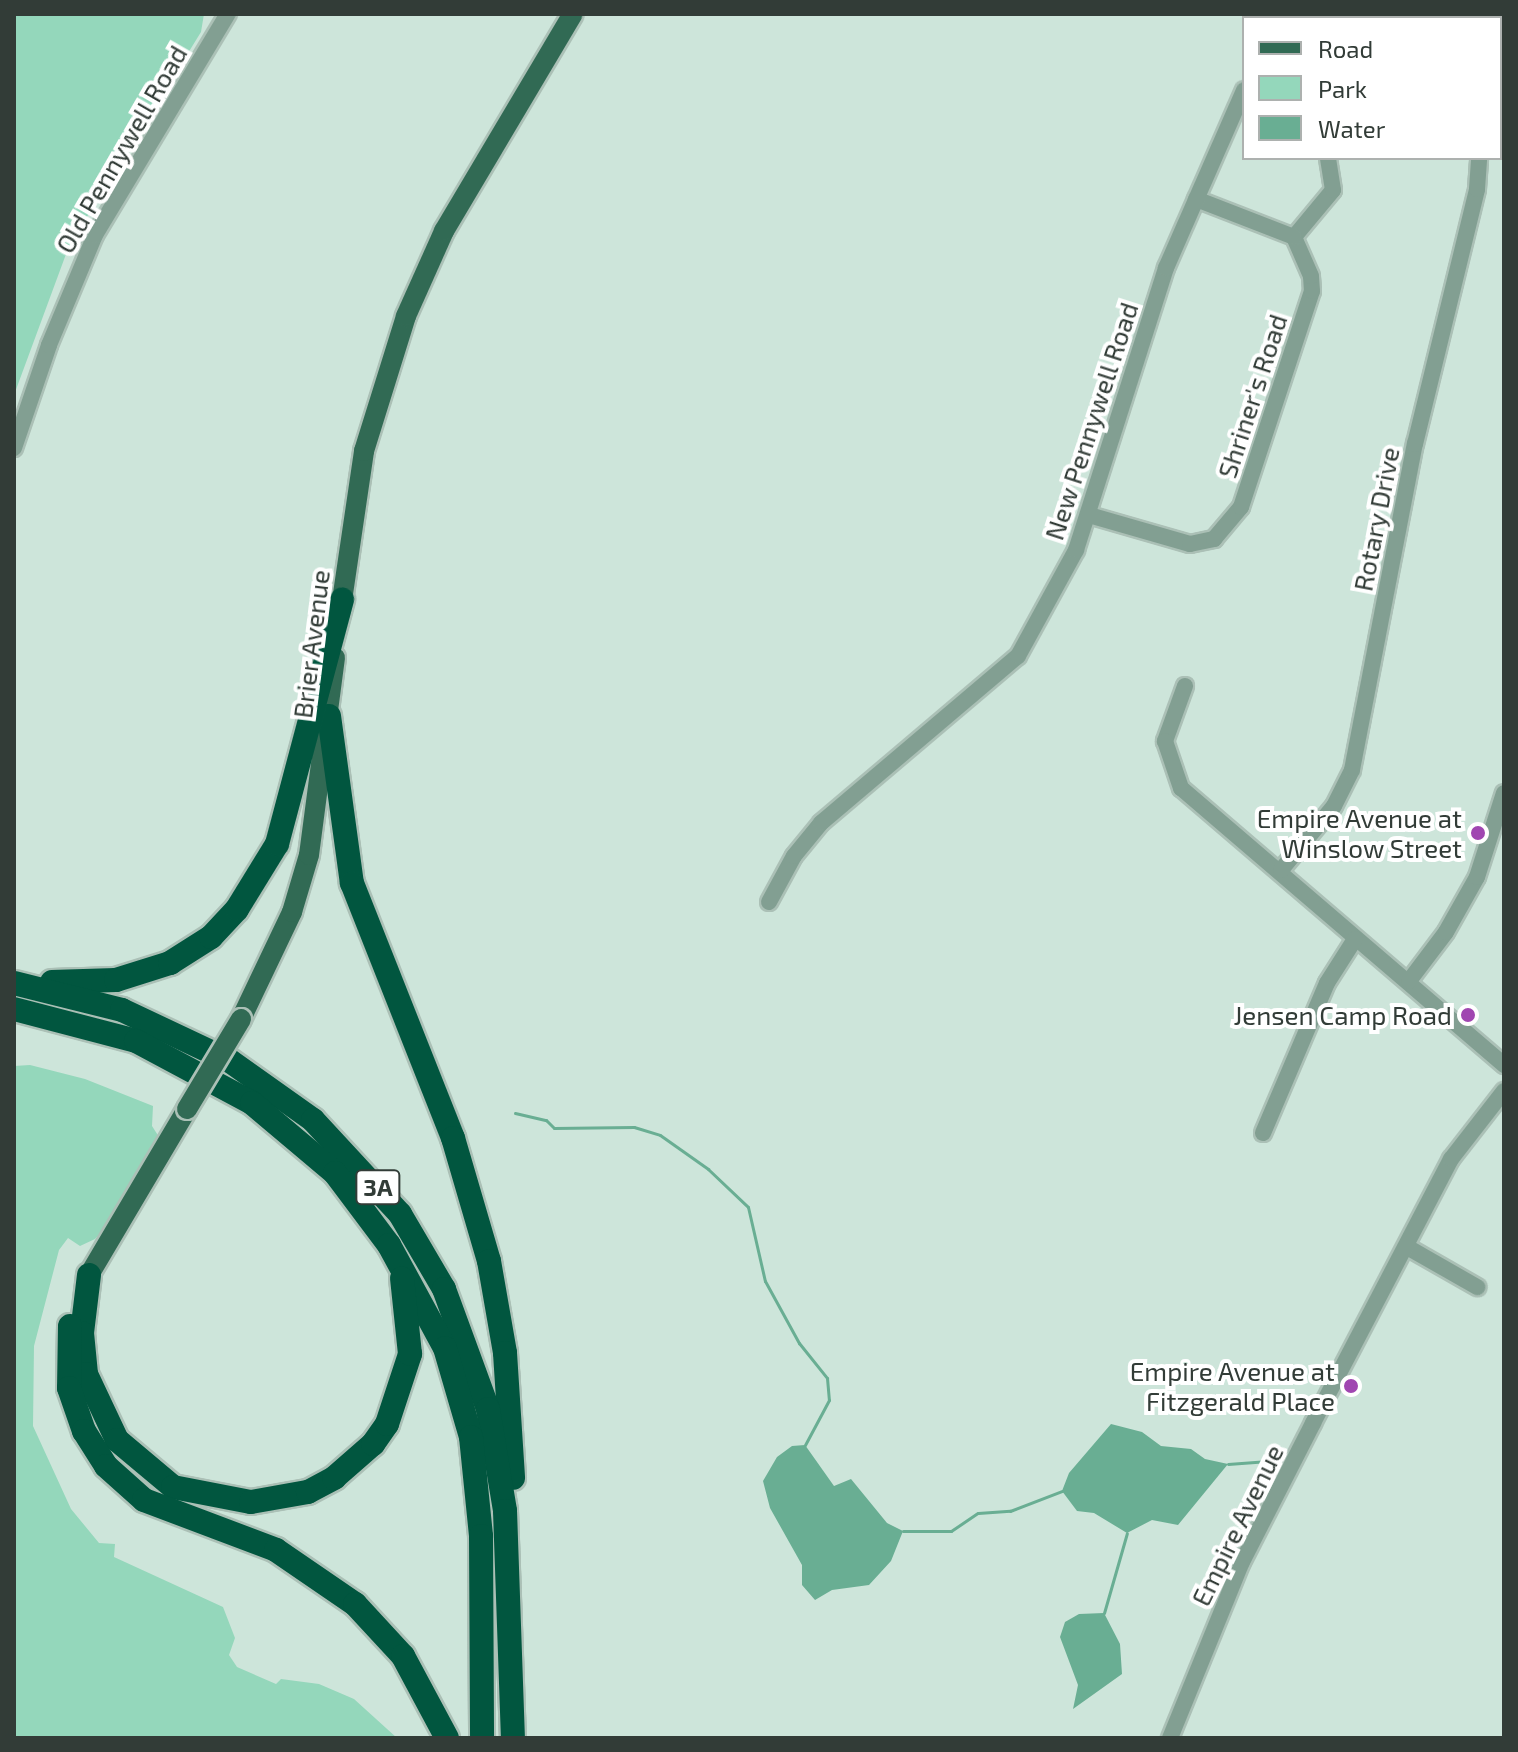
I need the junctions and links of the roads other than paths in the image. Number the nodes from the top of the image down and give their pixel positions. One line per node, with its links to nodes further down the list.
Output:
1 (228, 14): 8 (street, Old Pennywell Road)
2 (573, 14): 10 (main road, Brier Avenue)
3 (1242, 95): 6 (street, New Pennywell Road)
4 (1328, 160): 7 (street)
5 (1479, 160): 15 (street, Rotary Drive)
6 (1196, 199): 7 (street); 9 (street, New Pennywell Road)
7 (1294, 237): 9 (street, Shriner's Road)
8 (14, 448)
9 (1089, 515): 16 (street, New Pennywell Road)
10 (342, 599): 12 (main road, Brier Avenue); 19 (highway)
11 (1185, 686): 15 (street)
12 (329, 716): 26 (main road, Brier Avenue, bridge); 28 (highway)
13 (1504, 793): 14 (street)
14 (1502, 812): 18 (street)
15 (1281, 870): 17 (street)
16 (769, 902)
17 (1355, 939): 18 (street); 23 (street)
18 (1409, 981): 21 (street)
19 (14, 982): 28 (highway, 3A)
20 (14, 1009): 24 (highway, 3A)
21 (1504, 1065)
22 (1504, 1091): 25 (street, Empire Avenue)
23 (1263, 1133)
24 (389, 1245): 26 (highway); 30 (highway, 3A)
25 (1407, 1247): 27 (street); 32 (street, Empire Avenue)
26 (89, 1275): 29 (highway)
27 (1477, 1287)
28 (511, 1585): 31 (highway, 3A)
29 (447, 1738)
30 (482, 1738)
31 (513, 1738)
32 (1170, 1738)

